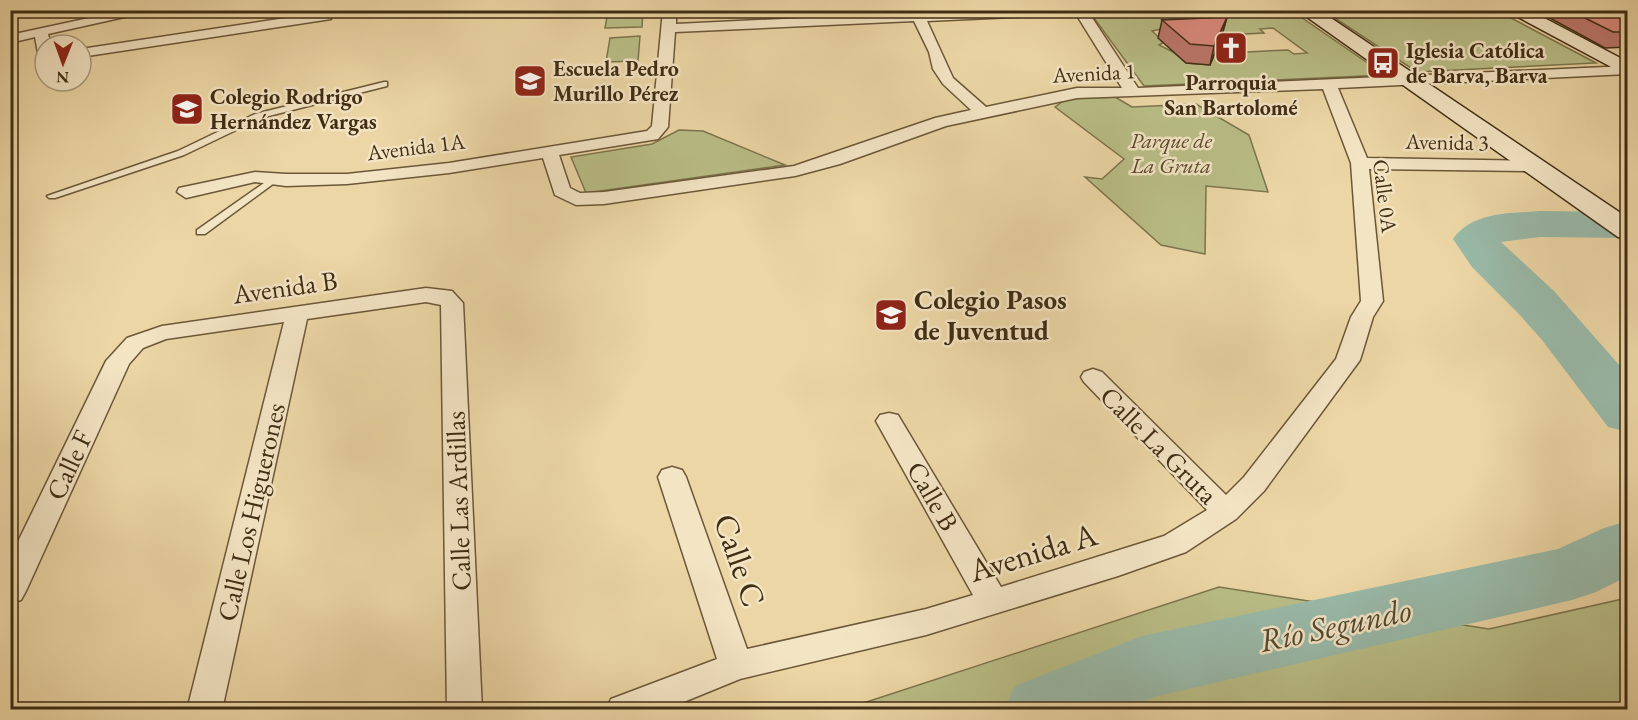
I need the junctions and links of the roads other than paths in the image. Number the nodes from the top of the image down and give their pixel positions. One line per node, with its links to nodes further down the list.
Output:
1 (150, 10): 9 (street)
2 (670, 10): 8 (street)
3 (1078, 10): 6 (street); 16 (street)
4 (1306, 10): 13 (main road)
5 (1514, 10): 12 (main road)
6 (917, 14): 8 (street); 17 (street)
7 (326, 16): 11 (street)
8 (669, 28): 18 (street, Avenida 1A)
9 (40, 31): 10 (street)
10 (10, 39)
11 (93, 51)
12 (1627, 70): 13 (street, Avenida 1)
13 (1408, 80): 15 (street, Avenida 1); 20 (main road)
14 (384, 84): 23 (lane)
15 (1329, 84): 16 (street, Avenida 1); 19 (street, Calle 0A)
16 (1133, 93): 17 (street, Avenida 1)
17 (984, 113): 18 (street, Avenida 1)
18 (550, 153): 21 (street, Avenida 1A)
19 (1360, 163): 20 (street, Avenida 3); 28 (street, Calle 0A)
20 (1534, 166): 24 (main road)
21 (274, 179): 22 (street, Avenida 1A); 25 (lane)
22 (186, 192)
23 (52, 196)
24 (1628, 231)
25 (201, 232)
26 (444, 296): 27 (street, Avenida B); 38 (street, Calle Las Ardillas)
27 (297, 315): 29 (street, Avenida B); 37 (street, Calle Los Higuerones)
28 (1362, 317): 33 (street, Avenida A)
29 (135, 343): 34 (street, Calle F)
30 (1093, 377): 33 (street, Calle La Gruta)
31 (889, 421): 35 (street, Calle B)
32 (672, 477): 36 (street, Calle C)
33 (1226, 512): 35 (street, Avenida A)
34 (10, 591)
35 (994, 603): 36 (street, Avenida A)
36 (736, 666): 39 (street, Avenida A)
37 (204, 710)
38 (465, 710)
39 (623, 710)

